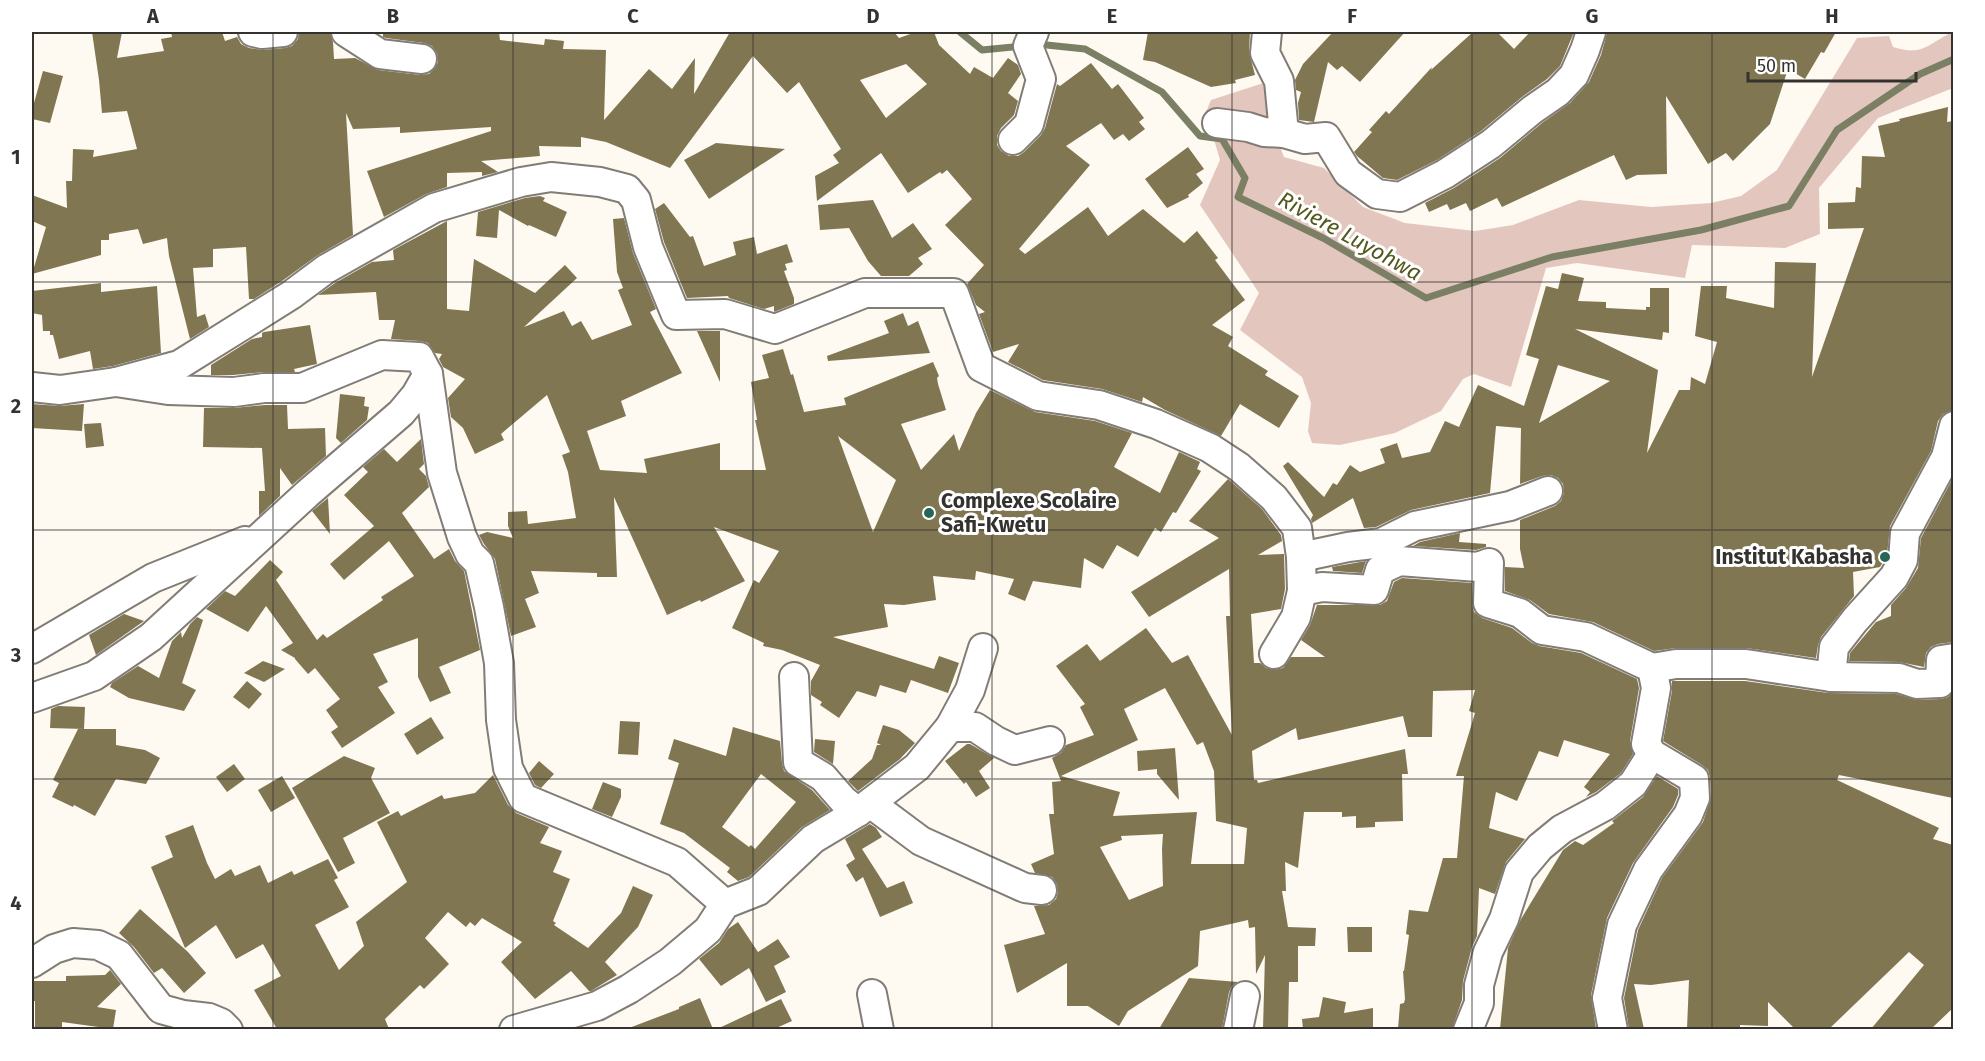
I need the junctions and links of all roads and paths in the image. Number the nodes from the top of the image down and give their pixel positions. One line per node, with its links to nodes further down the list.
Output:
1 (253, 32): 2 (street)
2 (283, 32)
3 (346, 32): 7 (street)
4 (1034, 32): 10 (street)
5 (1267, 32): 9 (street)
6 (1591, 32): 9 (street)
7 (422, 59)
8 (1217, 123): 9 (street)
9 (1284, 133)
10 (1013, 140)
11 (428, 374): 12 (street); 17 (street); 33 (street)
12 (116, 382): 13 (street); 18 (street)
13 (32, 387)
14 (1953, 426): 16 (street)
15 (1548, 491): 18 (street)
16 (1940, 491): 26 (street)
17 (264, 533): 21 (street); 27 (street)
18 (1301, 557): 19 (street)
19 (1302, 591): 22 (street); 24 (street)
20 (983, 648): 28 (street)
21 (32, 649)
22 (1274, 654)
23 (1953, 658): 26 (street)
24 (1652, 668): 26 (street); 30 (street)
25 (794, 677): 31 (street)
26 (1831, 677)
27 (32, 698)
28 (950, 727): 29 (street); 31 (street)
29 (1050, 741)
30 (1652, 754): 41 (street); 42 (street)
31 (864, 808): 32 (street); 33 (street)
32 (1042, 890)
33 (725, 904): 38 (street)
34 (32, 963): 37 (street)
35 (872, 994): 39 (street)
36 (1245, 996): 40 (street)
37 (228, 1029)
38 (514, 1029)
39 (879, 1029)
40 (1239, 1029)
41 (1468, 1029)
42 (1613, 1029)

